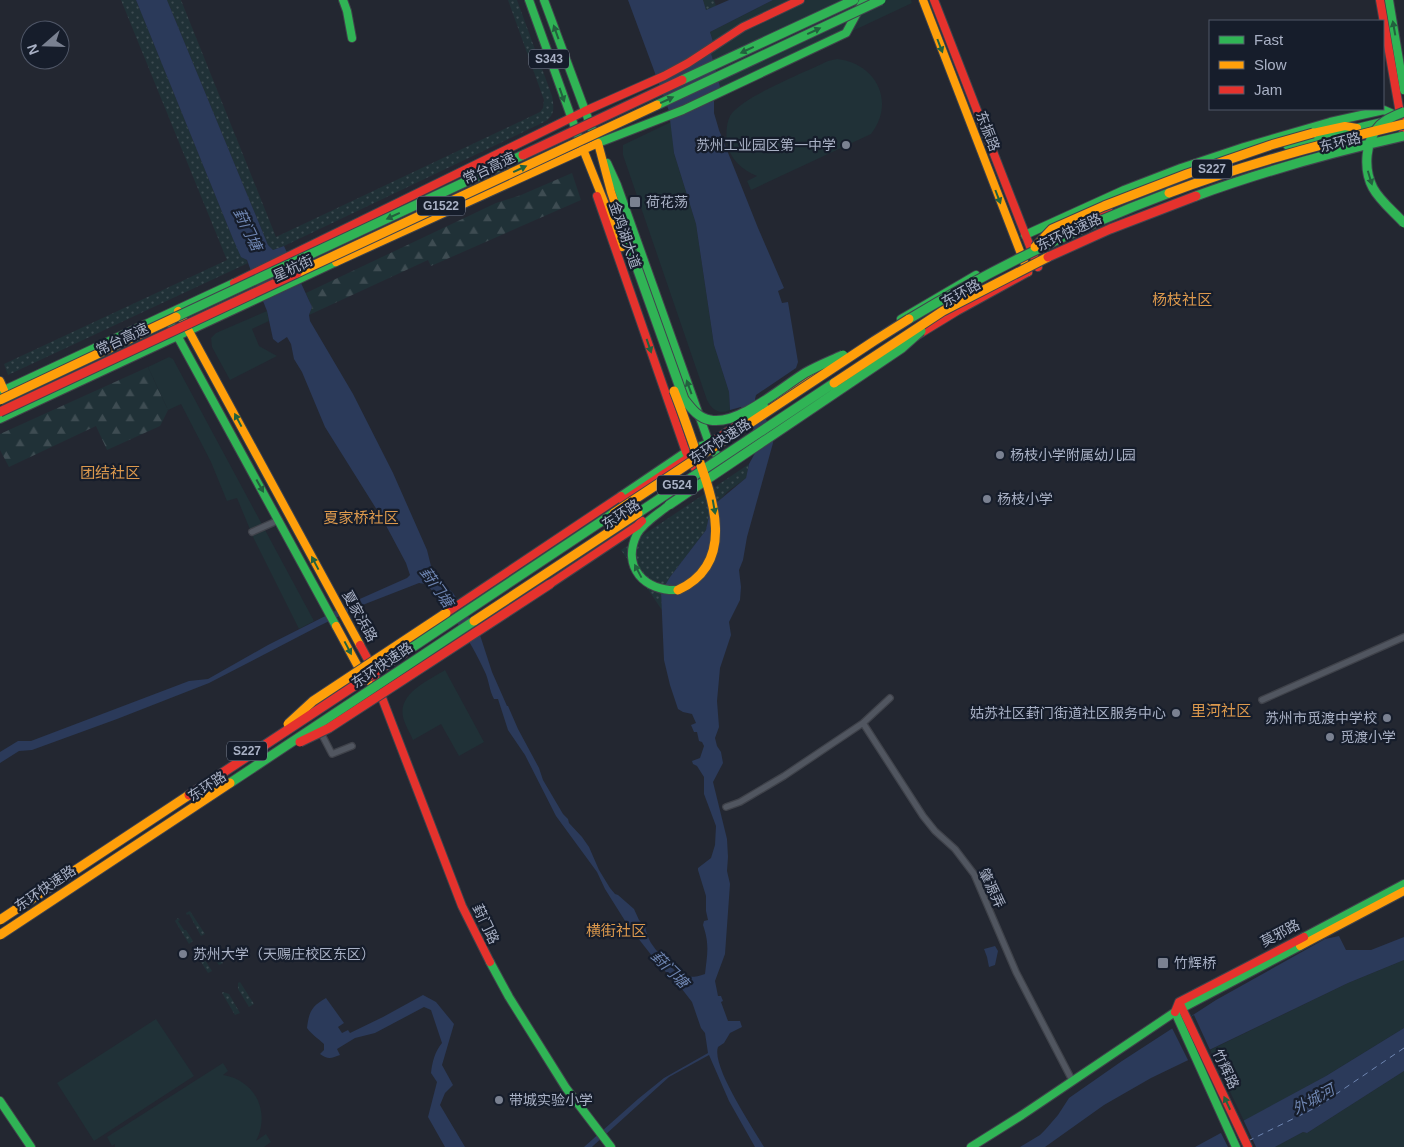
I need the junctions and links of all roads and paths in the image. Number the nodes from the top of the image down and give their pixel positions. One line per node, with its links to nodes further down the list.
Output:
1 (343, 0): 14 (main road)
2 (529, 0): 18 (main road, 金鸡湖大道 / S343, one-way to 18)
3 (544, 0): 16 (main road, 金鸡湖大道 / S343, one-way to 3)
4 (800, 0): 16 (main road, 星杭街)
5 (854, 0): 43 (main road, 常台高速 / G1522, one-way to 43, bridge)
6 (864, 0): 22 (main road, 星杭街)
7 (881, 0): 44 (main road, 常台高速 / G1522, one-way to 7, bridge)
8 (923, 0): 32 (main road, 东振路, one-way to 32)
9 (934, 0): 29 (main road, 东振路)
10 (1380, 0): 12 (main road)
11 (1389, 0): 15 (main road, one-way to 11)
12 (1384, 20)
13 (1384, 20): 17 (main road)
14 (352, 38)
15 (1404, 90)
16 (585, 111): 18 (main road, 星杭街); 22 (main road, 金鸡湖大道)
17 (1403, 117): 19 (main road, 东环路 / S227); 20 (main road); 24 (main road); 28 (main road, one-way to 28, bridge); 31 (main road, 东环快速路 / G524, bridge)
18 (570, 118): 23 (main road, 金鸡湖大道); 35 (main road, 星杭街)
19 (1357, 128): 25 (main road, 东环路 / S227); 31 (main road, bridge)
20 (1404, 136): 36 (main road, 东环快速路 / G524, bridge)
21 (1404, 140): 33 (main road, 东环路 / S227)
22 (598, 143): 23 (main road, 星杭街); 30 (main road); 46 (main road, 金鸡湖大道, one-way to 22)
23 (583, 149): 30 (main road); 38 (main road, 星杭街); 48 (main road, 金鸡湖大道, one-way to 48)
24 (1143, 182): 25 (main road); 26 (main road)
25 (1144, 195): 27 (main road, 东环路 / S227)
26 (1086, 206): 27 (main road); 29 (main road)
27 (1105, 211): 31 (main road, 东环路 / S227)
28 (1404, 223)
29 (1025, 235): 31 (main road, 东振路)
30 (625, 246): 36 (main road, one-way to 36, bridge); 40 (main road, bridge)
31 (1029, 250): 32 (main road, 东环路 / S227); 33 (main road, 东振路); 40 (main road, 东环快速路 / G524, bridge)
32 (1019, 252): 34 (main road, 东振路); 46 (main road, 东环路 / S227, bridge)
33 (1038, 267): 34 (main road, 东环路 / S227)
34 (1028, 272): 50 (main road, 东环路 / S227)
35 (177, 309): 37 (main road, 星杭街); 38 (main road, 夏家浜路)
36 (943, 311): 67 (main road, 东环快速路 / G524, bridge)
37 (166, 314): 39 (main road, 夏家浜路); 42 (main road, 星杭街)
38 (189, 330): 39 (main road, 星杭街); 47 (main road, 夏家浜路, one-way to 38)
39 (178, 336): 45 (main road, 星杭街); 49 (main road, 夏家浜路)
40 (874, 341): 65 (main road, 东环快速路 / G524, bridge)
41 (0, 381): 42 (main road)
42 (2, 391)
43 (0, 400)
44 (0, 412)
45 (0, 419)
46 (709, 443): 48 (main road, 东环路); 50 (main road, 金鸡湖大道)
47 (256, 454): 49 (main road); 58 (main road, 夏家浜路, one-way to 47)
48 (687, 454): 51 (main road, 东环路 / S227); 52 (main road, 金鸡湖大道); 65 (main road, bridge)
49 (246, 460): 55 (main road, 夏家浜路, one-way to 55)
50 (722, 463): 52 (main road, 东环路 / S227)
51 (677, 464): 53 (main road); 58 (main road, 东环路 / S227)
52 (700, 477): 53 (main road, 东环路 / S227)
53 (689, 485): 54 (main road, 东环路 / S227)
54 (655, 508): 60 (main road, 东环路 / S227); 67 (main road, bridge)
55 (279, 520): 56 (street); 59 (main road, 夏家浜路, one-way to 59)
56 (252, 532)
57 (1404, 637): 62 (street)
58 (372, 667): 59 (main road, 东环路 / S227); 60 (main road, 夏家浜路)
59 (362, 674): 60 (main road, 夏家浜路); 69 (main road, 东环路 / S227)
60 (379, 690): 64 (main road, 东环路 / S227); 82 (main road, 葑门路)
61 (890, 698): 63 (street)
62 (1262, 700)
63 (863, 723): 68 (street); 79 (street, 肇源弄)
64 (319, 729): 66 (street); 70 (main road, 东环路 / S227)
65 (264, 746): 74 (main road, 东环快速路 / G524, bridge)
66 (352, 746)
67 (270, 756): 75 (main road, 东环快速路 / G524, bridge)
68 (726, 807)
69 (131, 828): 70 (main road); 73 (main road, 东环路 / S227)
70 (142, 846): 76 (main road, 东环路 / S227)
71 (1404, 884): 77 (main road, 莫邪路)
72 (1404, 891): 77 (main road, 莫邪路)
73 (0, 915)
74 (0, 920)
75 (0, 935)
76 (0, 940)
77 (1179, 1007): 78 (main road, 竹辉路); 79 (main road, 莫邪路)
78 (1183, 1021): 84 (main road, 竹辉路); 85 (main road, 竹辉路, one-way to 78)
79 (1072, 1080): 83 (main road, 莫邪路)
80 (0, 1101): 81 (main road)
81 (31, 1147)
82 (612, 1147)
83 (971, 1147)
84 (1236, 1147)
85 (1248, 1147)

